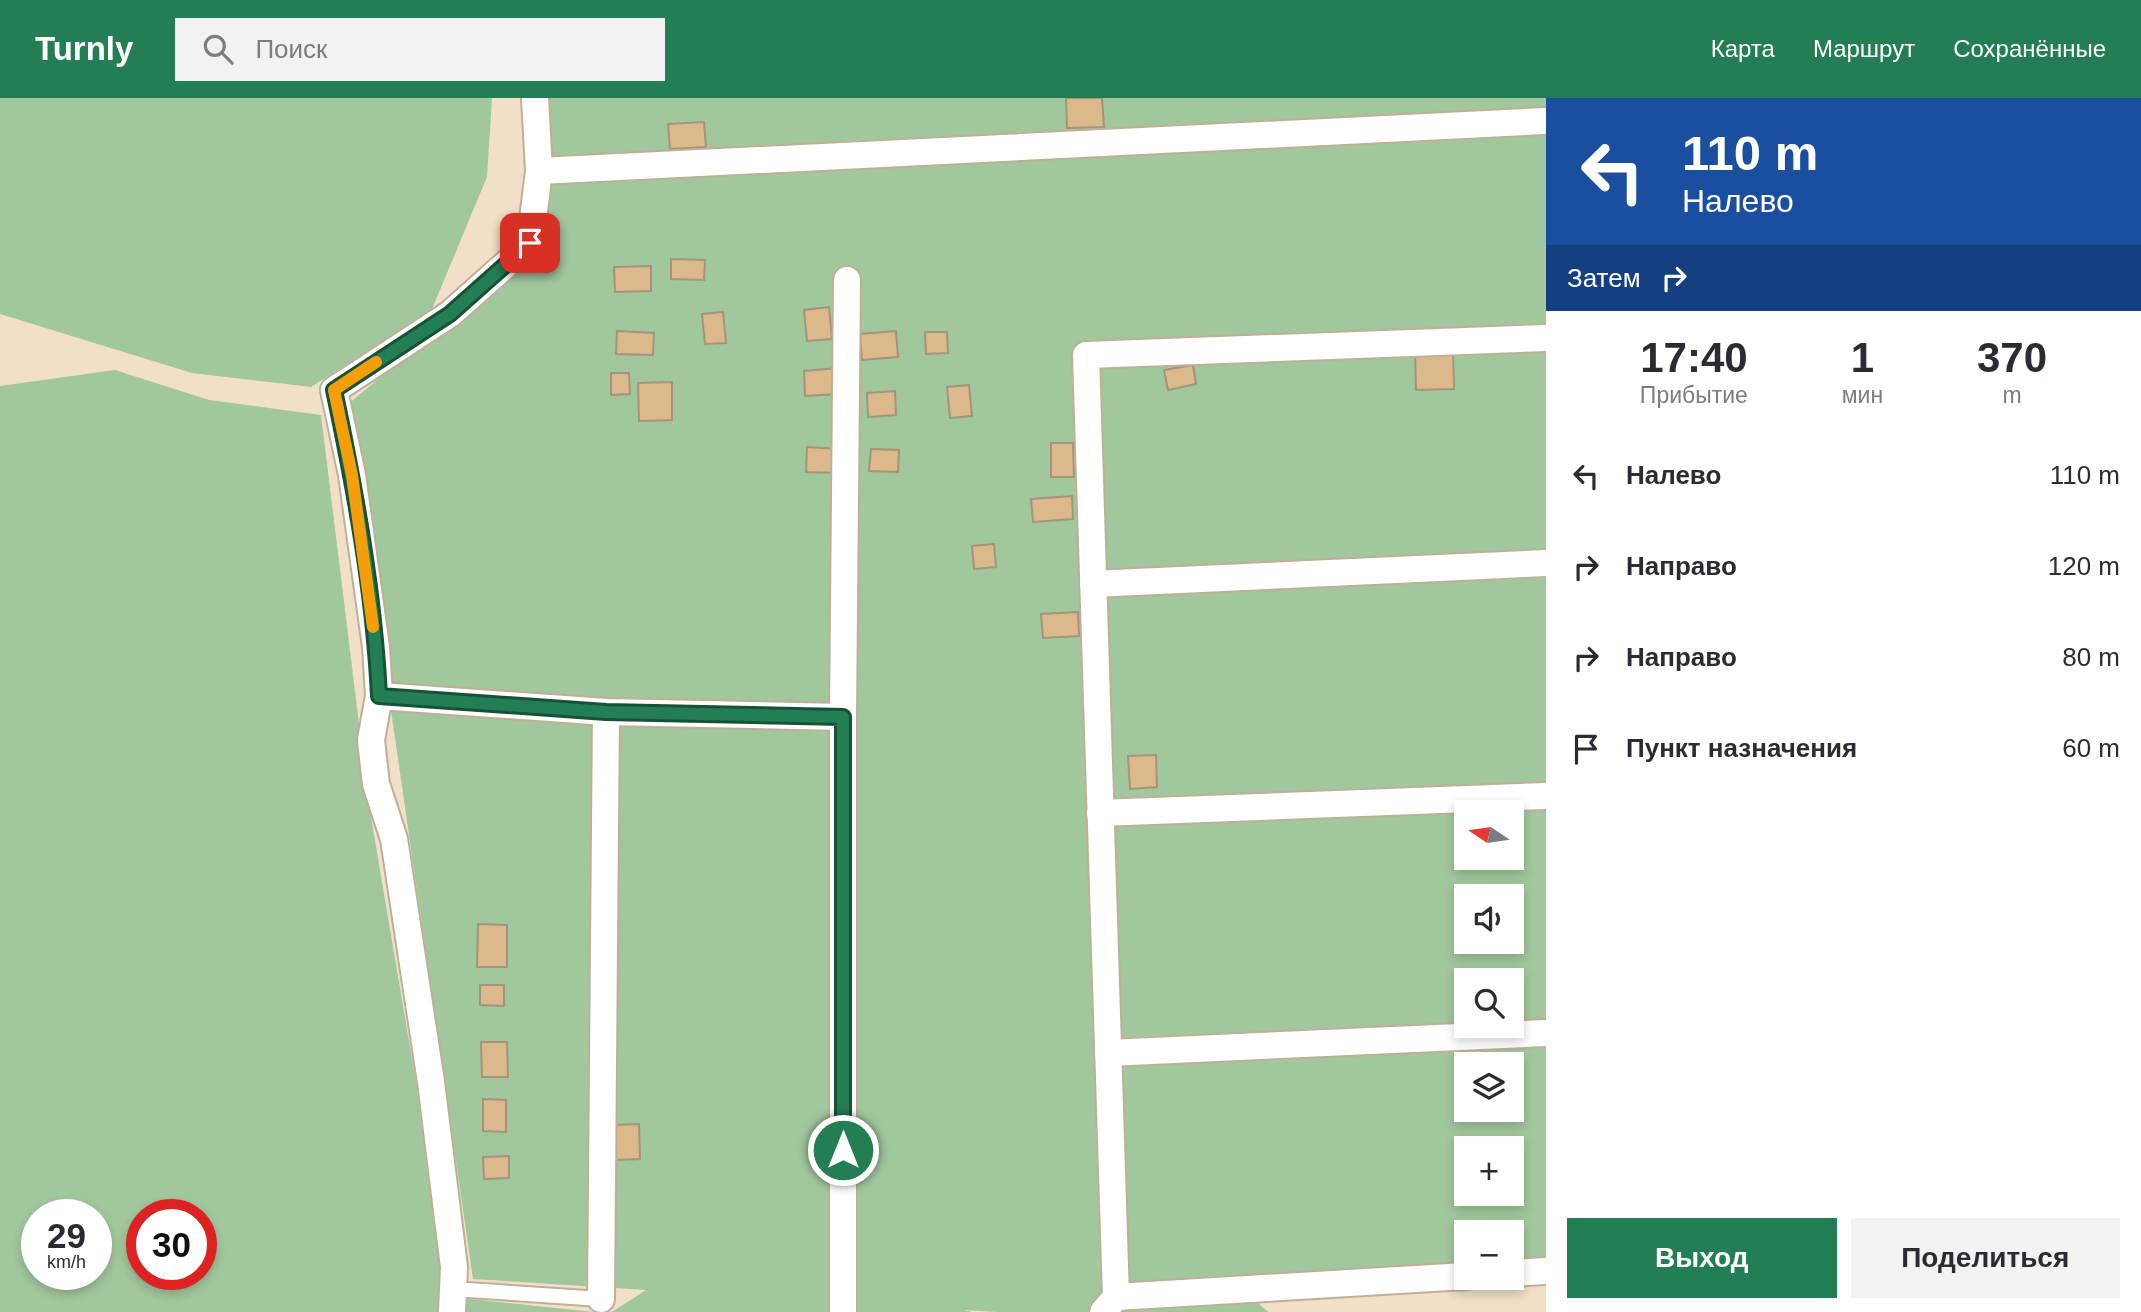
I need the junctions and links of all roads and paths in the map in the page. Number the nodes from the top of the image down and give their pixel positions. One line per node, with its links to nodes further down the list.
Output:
1 (535, 98): 3 (street)
2 (1546, 121): 3 (street)
3 (539, 171): 8 (street)
4 (847, 280): 10 (street)
5 (1546, 338): 7 (street)
6 (1546, 563): 7 (street)
7 (1093, 584): 12 (street)
8 (379, 696): 9 (street); 19 (street)
9 (606, 712): 10 (street); 18 (street)
10 (843, 717): 21 (street)
11 (1546, 796): 12 (street)
12 (1100, 813): 14 (street)
13 (1546, 1032): 14 (street)
14 (1108, 1053): 20 (street)
15 (1546, 1271): 16 (street)
16 (1524, 1272)
17 (1454, 1277): 20 (street)
18 (601, 1299): 19 (lane)
19 (453, 1301)
20 (1109, 1304)
21 (843, 1312)

